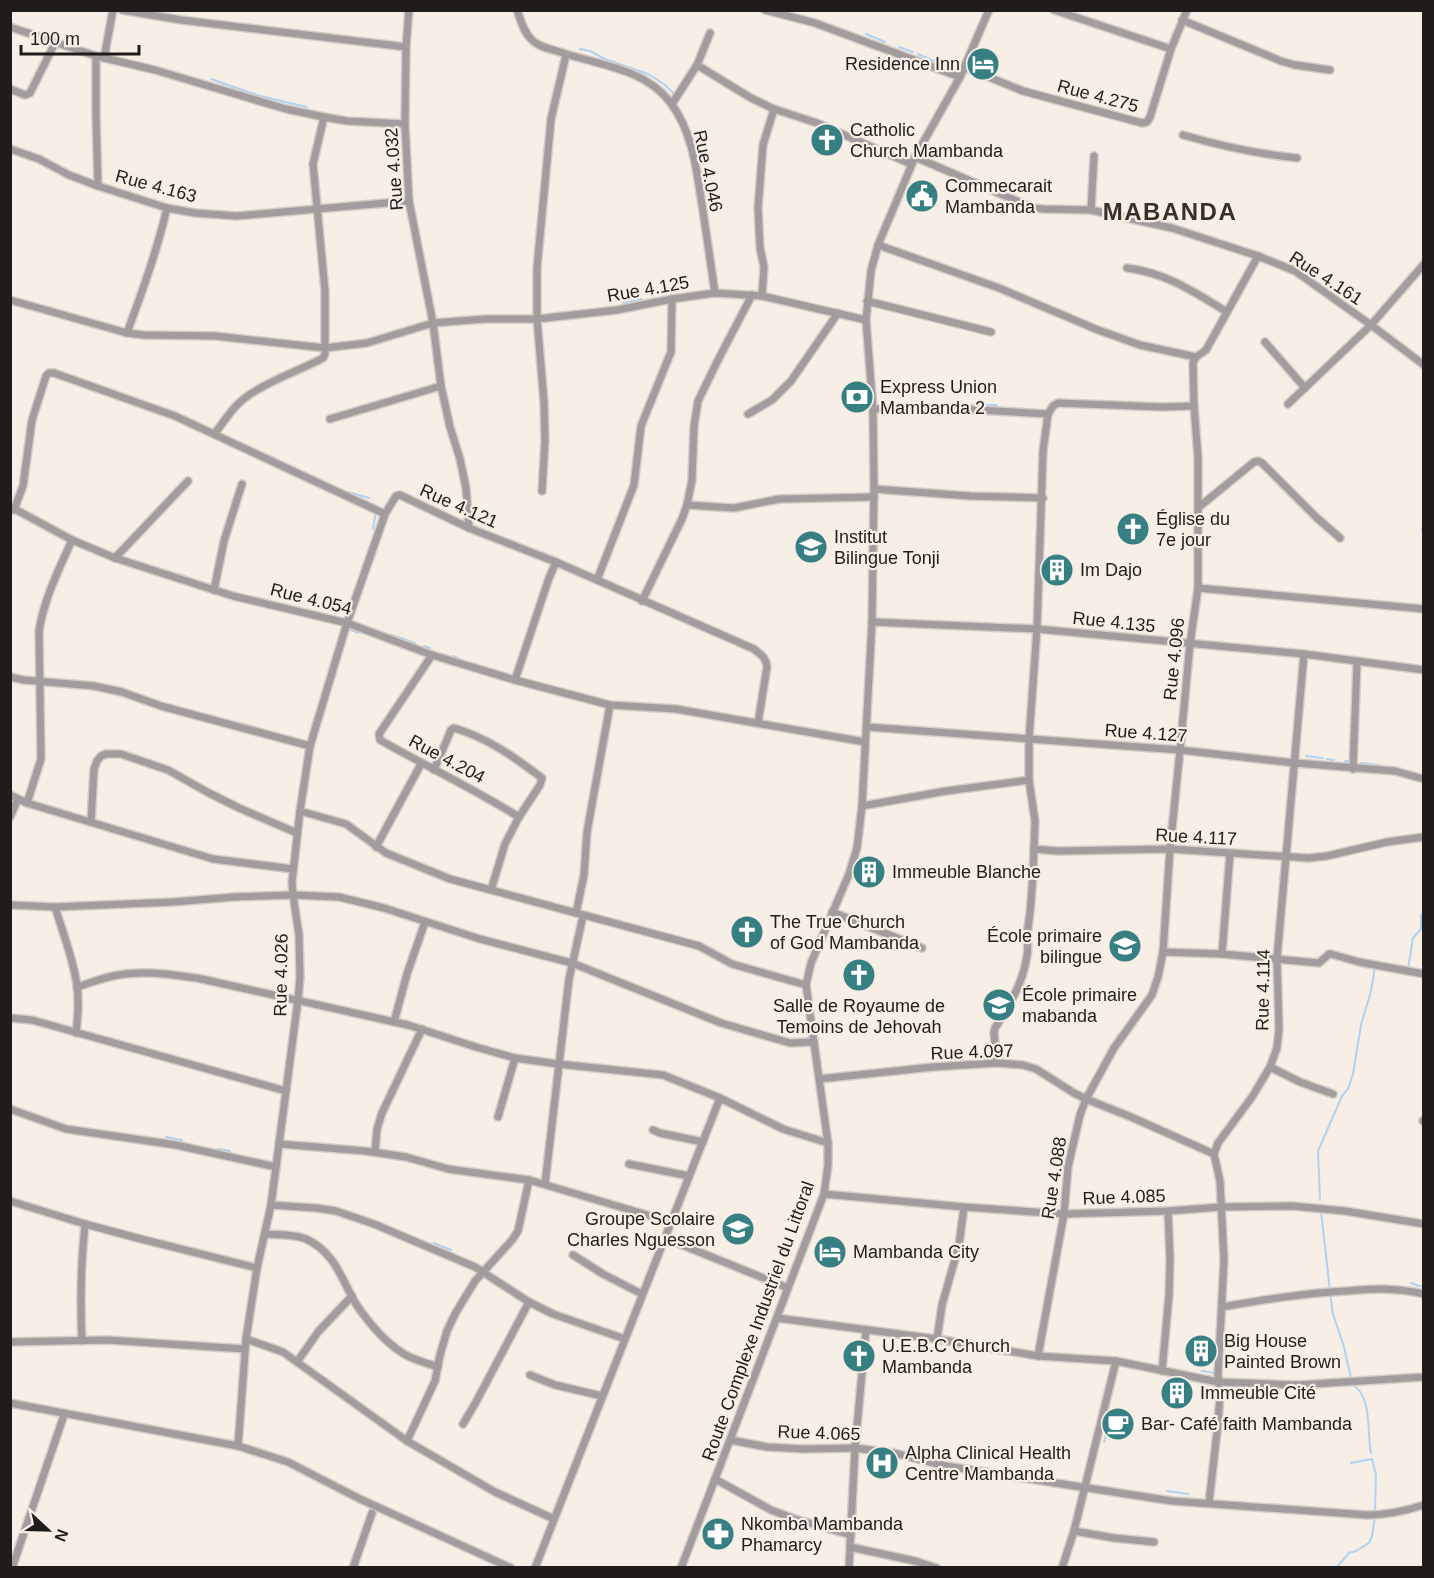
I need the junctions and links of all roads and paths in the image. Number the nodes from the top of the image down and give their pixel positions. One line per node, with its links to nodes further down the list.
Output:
1 (113, 10): 17 (street)
2 (122, 10): 13 (street)
3 (409, 10): 13 (street, Rue 4.032)
4 (517, 10): 15 (street, Rue 4.046)
5 (765, 10): 21 (street)
6 (988, 10): 19 (street)
7 (1054, 10): 14 (street)
8 (1187, 10): 9 (street, Rue 4.275)
9 (1182, 20): 14 (street, Rue 4.275); 20 (street)
10 (10, 27): 12 (street)
11 (710, 33): 18 (street)
12 (55, 43): 16 (street); 22 (street)
13 (406, 47): 26 (street, Rue 4.032)
14 (1171, 49): 19 (street, Rue 4.275)
15 (566, 55): 23 (street, Rue 4.046); 49 (street)
16 (96, 56): 17 (street); 32 (street)
17 (104, 58): 25 (street)
18 (697, 65): 23 (street); 24 (street, Rue 4.161)
19 (964, 67): 21 (street)
20 (1330, 70)
21 (960, 77): 31 (street)
22 (10, 89)
23 (672, 104): 41 (street, Rue 4.046)
24 (774, 109): 31 (street, Rue 4.161); 43 (street)
25 (324, 117): 26 (street); 35 (street)
26 (405, 124): 33 (street, Rue 4.032)
27 (1183, 135): 30 (street)
28 (10, 148): 32 (street, Rue 4.163)
29 (1094, 156): 36 (street)
30 (1297, 158)
31 (913, 160): 36 (street, Rue 4.161); 37 (street)
32 (98, 186): 34 (street, Rue 4.163)
33 (409, 201): 35 (street, Rue 4.163); 51 (street, Rue 4.032)
34 (167, 208): 35 (street, Rue 4.163); 54 (street)
35 (318, 209): 56 (street)
36 (1091, 210): 38 (street, Rue 4.161)
37 (878, 245): 46 (street); 57 (street)
38 (1258, 256): 47 (street); 52 (street, Rue 4.161)
39 (1127, 268): 47 (street)
40 (1422, 270): 52 (street)
41 (715, 293): 42 (street, Rue 4.125); 44 (street, Rue 4.125)
42 (752, 295): 43 (street, Rue 4.125); 73 (street)
43 (762, 296): 48 (street, Rue 4.125)
44 (672, 298): 49 (street, Rue 4.125); 82 (street)
45 (10, 300): 54 (street, Rue 4.125)
46 (867, 301): 50 (street); 53 (street)
47 (1227, 312): 57 (street)
48 (838, 313): 50 (street, Rue 4.125); 64 (street)
49 (537, 319): 51 (street, Rue 4.125); 70 (street)
50 (866, 320): 63 (street)
51 (433, 323): 56 (street, Rue 4.125); 59 (street, Rue 4.032)
52 (1371, 325): 58 (street); 60 (street, Rue 4.161)
53 (992, 332)
54 (127, 333): 56 (street, Rue 4.125)
55 (1265, 342): 60 (street)
56 (325, 348): 67 (street)
57 (1196, 357): 62 (street, Rue 4.096)
58 (1424, 365)
59 (441, 386): 66 (street); 77 (street, Rue 4.032)
60 (1305, 388): 61 (street, Rue 4.161)
61 (1288, 405)
62 (1194, 406): 65 (street); 74 (street, Rue 4.096)
63 (873, 409): 65 (street); 71 (street)
64 (748, 414)
65 (1048, 414): 72 (street)
66 (330, 419)
67 (214, 435): 75 (street); 76 (street)
68 (188, 481): 80 (street)
69 (242, 484): 84 (street)
70 (542, 491)
71 (874, 493): 72 (street); 73 (street); 87 (street)
72 (1043, 498): 89 (street)
73 (687, 505): 85 (street)
74 (1198, 507): 78 (street); 83 (street, Rue 4.096)
75 (12, 508): 79 (street, Rue 4.054)
76 (385, 514): 77 (street, Rue 4.121); 88 (street, Rue 4.026)
77 (469, 528): 81 (street, Rue 4.121)
78 (1340, 538)
79 (72, 540): 80 (street, Rue 4.054); 97 (street)
80 (115, 558): 84 (street, Rue 4.054)
81 (556, 562): 82 (street, Rue 4.121); 96 (street)
82 (597, 580): 85 (street, Rue 4.121)
83 (1198, 588): 86 (street); 90 (street, Rue 4.096)
84 (214, 590): 88 (street, Rue 4.054)
85 (642, 601): 99 (street, Rue 4.121)
86 (1424, 609)
87 (872, 622): 89 (street, Rue 4.135); 100 (street)
88 (347, 623): 92 (street, Rue 4.054); 103 (street, Rue 4.026)
89 (1037, 629): 90 (street, Rue 4.135); 101 (street)
90 (1190, 644): 91 (street, Rue 4.135); 104 (street, Rue 4.096)
91 (1304, 654): 93 (street, Rue 4.135); 106 (street, Rue 4.114)
92 (432, 655): 96 (street, Rue 4.054); 105 (street, Rue 4.204)
93 (1357, 662): 94 (street, Rue 4.135); 107 (street)
94 (1424, 670)
95 (10, 676): 97 (street)
96 (515, 680): 98 (street, Rue 4.054)
97 (40, 682): 103 (street); 112 (street)
98 (610, 705): 99 (street, Rue 4.054); 131 (street)
99 (758, 723): 102 (street, Rue 4.054)
100 (867, 727): 101 (street, Rue 4.127); 102 (street)
101 (1029, 740): 104 (street, Rue 4.127); 110 (street)
102 (865, 742): 113 (street)
103 (310, 746): 114 (street, Rue 4.026)
104 (1180, 750): 106 (street, Rue 4.127); 122 (street, Rue 4.096)
105 (421, 764): 108 (street, Rue 4.204); 120 (street)
106 (1295, 764): 107 (street, Rue 4.127); 124 (street, Rue 4.114)
107 (1353, 769): 109 (street, Rue 4.127)
108 (434, 770): 115 (street, Rue 4.204); 115 (street)
109 (1420, 778)
110 (1029, 780): 113 (street); 121 (street)
111 (14, 797): 112 (street); 116 (street)
112 (27, 803): 117 (street)
113 (862, 806): 130 (street)
114 (300, 811): 118 (street, Rue 4.026); 120 (street)
115 (519, 817): 126 (street)
116 (10, 818)
117 (91, 822): 118 (street); 125 (street)
118 (297, 833): 125 (street, Rue 4.026)
119 (1424, 837): 124 (street, Rue 4.117)
120 (376, 847): 126 (street)
121 (1034, 849): 122 (street, Rue 4.117); 148 (street)
122 (1170, 849): 123 (street, Rue 4.117); 134 (street, Rue 4.096)
123 (1230, 854): 124 (street, Rue 4.117); 135 (street)
124 (1287, 858): 136 (street, Rue 4.114)
125 (293, 869): 127 (street, Rue 4.026)
126 (491, 890): 131 (street)
127 (292, 896): 129 (street); 132 (street); 141 (street, Rue 4.026)
128 (10, 905): 129 (street)
129 (55, 907): 140 (street)
130 (832, 912): 133 (street); 139 (street)
131 (580, 915): 137 (street); 139 (street)
132 (425, 922): 137 (street); 143 (street)
133 (922, 948)
134 (1163, 952): 135 (street); 155 (street, Rue 4.088)
135 (1222, 954): 136 (street)
136 (1277, 958): 138 (street); 150 (street, Rue 4.114)
137 (572, 963): 146 (street); 149 (street)
138 (1424, 974)
139 (806, 985): 146 (street, Route Complexe Industriel du Littoral)
140 (77, 987): 141 (street); 145 (street)
141 (298, 1000): 143 (street); 152 (street, Rue 4.026)
142 (10, 1018): 145 (street)
143 (394, 1022): 144 (street)
144 (422, 1029): 147 (street); 162 (street)
145 (76, 1033): 152 (street)
146 (814, 1042): 151 (street, Route Complexe Industriel du Littoral)
147 (515, 1058): 149 (street); 157 (street)
148 (997, 1063): 151 (street, Rue 4.097); 155 (street, Rue 4.097)
149 (558, 1064): 154 (street); 168 (street)
150 (1270, 1068): 153 (street); 163 (street, Rue 4.114)
151 (819, 1079): 160 (street, Route Complexe Industriel du Littoral)
152 (286, 1091): 161 (street, Rue 4.026)
153 (1333, 1094)
154 (720, 1098): 159 (street); 160 (street)
155 (1086, 1099): 163 (street, Rue 4.097); 175 (street, Rue 4.088)
156 (10, 1109): 165 (street)
157 (498, 1117)
158 (653, 1130): 159 (street)
159 (703, 1142): 166 (street)
160 (828, 1143): 169 (street, Route Complexe Industriel du Littoral)
161 (279, 1144): 162 (street); 165 (street, Rue 4.026)
162 (375, 1152): 167 (street)
163 (1214, 1154): 173 (street)
164 (629, 1164): 166 (street)
165 (276, 1167): 171 (street, Rue 4.026)
166 (689, 1176): 176 (street)
167 (529, 1180): 168 (street); 183 (street)
168 (545, 1184): 176 (street)
169 (824, 1194): 172 (street, Rue 4.085); 184 (street, Route Complexe Industriel du Littoral)
170 (10, 1200): 177 (street)
171 (271, 1205): 179 (street, Rue 4.026); 183 (street)
172 (964, 1207): 175 (street, Rue 4.085); 192 (street)
173 (1221, 1207): 174 (street, Rue 4.085); 178 (street, Rue 4.085); 189 (street)
174 (1168, 1211): 175 (street, Rue 4.085); 202 (street)
175 (1064, 1214): 198 (street, Rue 4.088)
176 (671, 1222): 180 (street)
177 (85, 1224): 182 (street); 195 (street)
178 (1424, 1224)
179 (265, 1234): 182 (street, Rue 4.026); 187 (street)
180 (665, 1238): 184 (street); 185 (street)
181 (573, 1255): 185 (street)
182 (257, 1268): 193 (street, Rue 4.026)
183 (483, 1271): 188 (street); 201 (street)
184 (788, 1288): 190 (street, Route Complexe Industriel du Littoral)
185 (642, 1294): 194 (street)
186 (1424, 1294): 189 (street)
187 (352, 1296): 199 (street); 201 (street)
188 (529, 1302): 194 (street); 209 (street)
189 (1222, 1306): 205 (street)
190 (777, 1318): 191 (street); 210 (street, Route Complexe Industriel du Littoral)
191 (866, 1330): 192 (street); 213 (street)
192 (937, 1338): 198 (street)
193 (246, 1339): 197 (street, Rue 4.026); 199 (street)
194 (625, 1339): 206 (street)
195 (81, 1341): 196 (street); 197 (street)
196 (10, 1342)
197 (245, 1349): 212 (street, Rue 4.026)
198 (1038, 1356): 200 (street)
199 (297, 1362): 211 (street)
200 (1116, 1362): 202 (street); 215 (street)
201 (438, 1367): 211 (street)
202 (1162, 1371): 205 (street)
203 (530, 1375): 206 (street)
204 (1424, 1377): 205 (street)
205 (1218, 1382): 216 (street)
206 (602, 1396): 219 (street)
207 (10, 1403): 212 (street)
208 (63, 1418): 224 (street)
209 (463, 1424)
210 (730, 1440): 213 (street, Rue 4.065); 214 (street, Route Complexe Industriel du Littoral)
211 (407, 1441): 219 (street)
212 (238, 1446): 226 (street)
213 (855, 1448): 215 (street, Rue 4.065); 221 (street)
214 (715, 1479): 221 (street); 228 (street, Route Complexe Industriel du Littoral)
215 (1085, 1486): 216 (street, Rue 4.065); 220 (street)
216 (1209, 1503): 217 (street, Rue 4.065)
217 (1424, 1505)
218 (372, 1513): 225 (street)
219 (554, 1519): 227 (street)
220 (1074, 1531): 222 (street); 231 (street)
221 (851, 1535): 223 (street)
222 (1154, 1542)
223 (850, 1547): 229 (street); 230 (street)
224 (12, 1568)
225 (353, 1568)
226 (511, 1568)
227 (535, 1568)
228 (681, 1568)
229 (849, 1568)
230 (937, 1568)
231 (1062, 1568)

